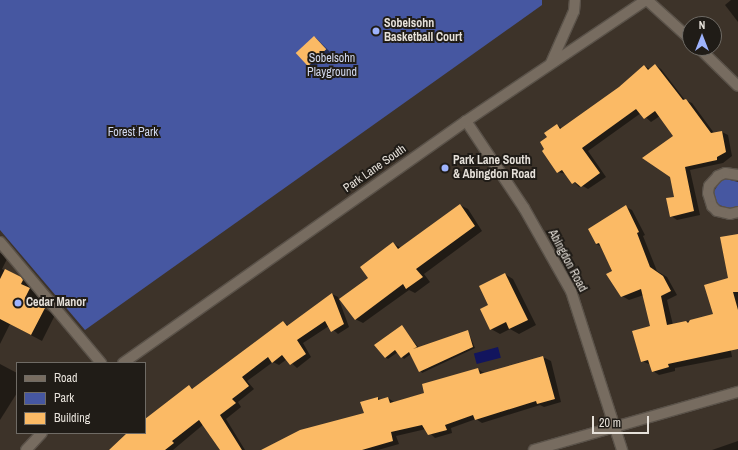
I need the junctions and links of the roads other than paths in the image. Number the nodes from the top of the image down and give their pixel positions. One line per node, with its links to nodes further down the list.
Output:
1 (575, 0): 5 (street)
2 (647, 0): 3 (street); 5 (street, Park Lane South)
3 (682, 32)
4 (707, 56): 6 (street)
5 (550, 64): 7 (street, Park Lane South)
6 (738, 86)
7 (466, 121): 12 (street, Park Lane South); 14 (street, Abingdon Road)
8 (738, 175): 9 (street)
9 (738, 212)
10 (0, 242): 11 (street)
11 (100, 362)
12 (124, 362)
13 (738, 392): 14 (street)
14 (616, 426): 17 (street); 18 (street, Abingdon Road)
15 (41, 434): 16 (street)
16 (26, 450)
17 (534, 450)
18 (622, 450)

